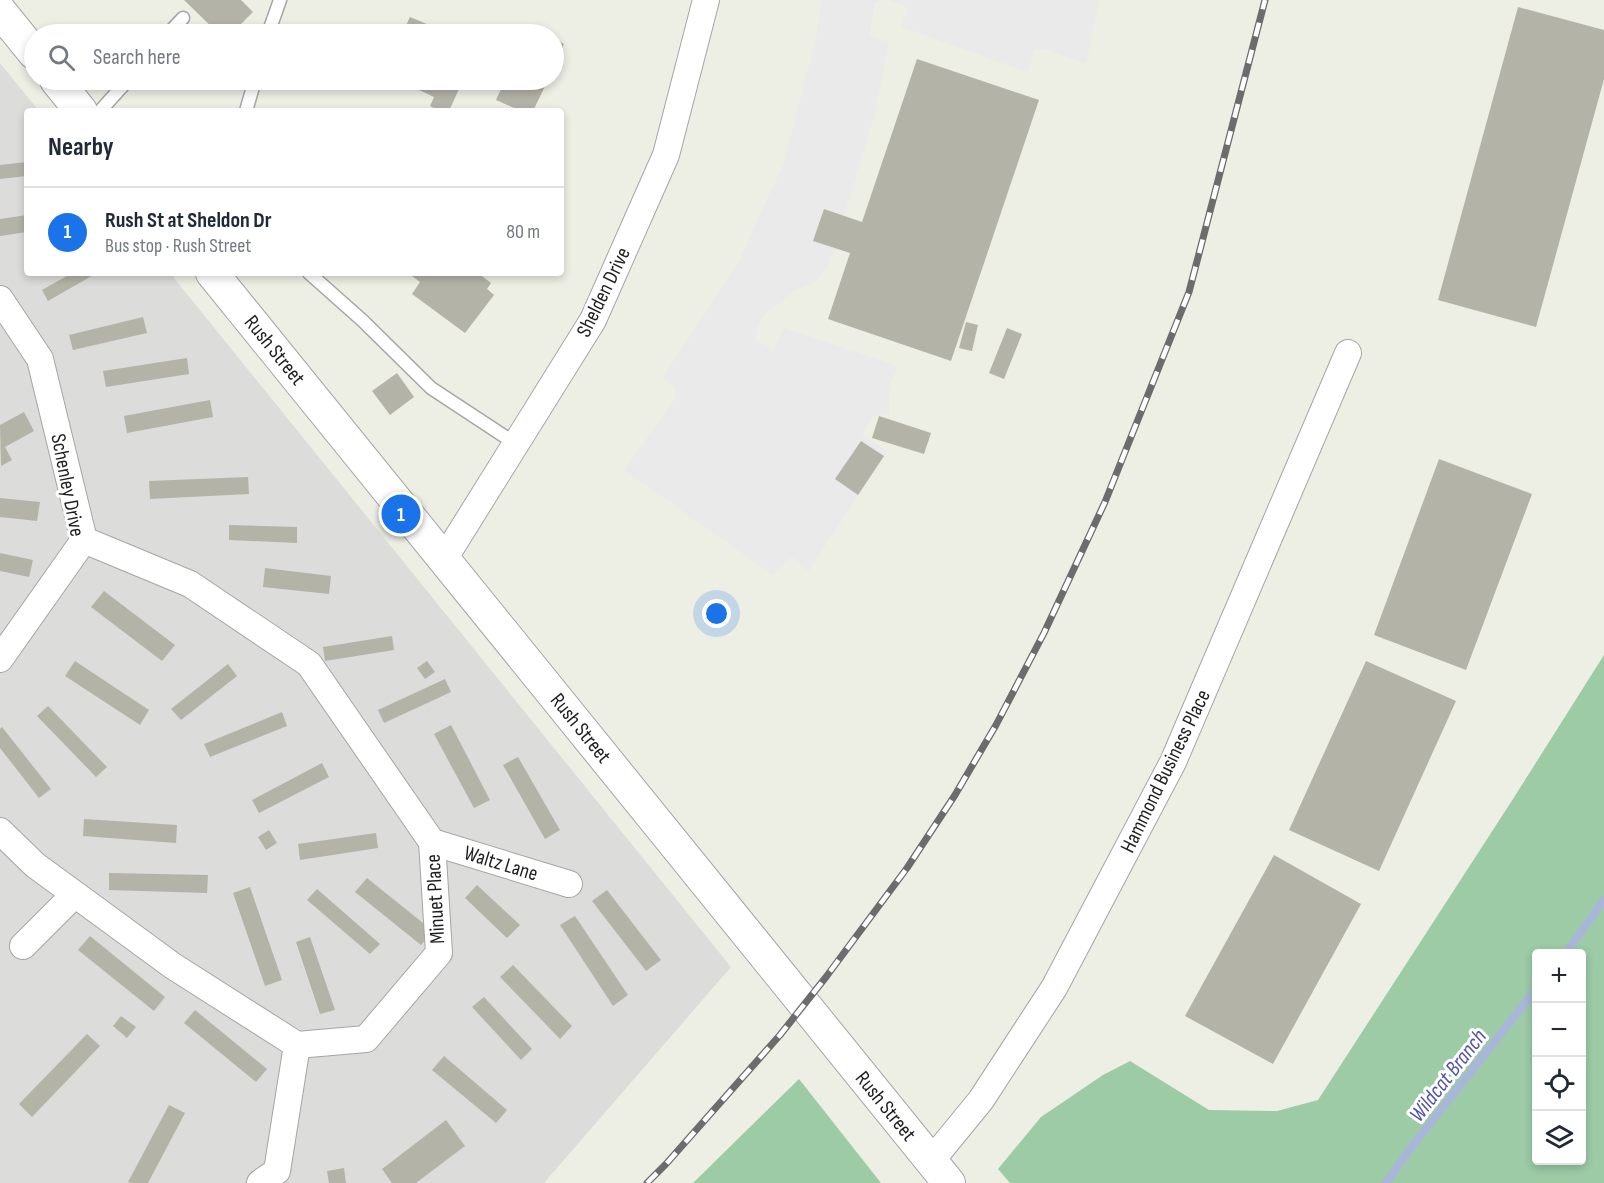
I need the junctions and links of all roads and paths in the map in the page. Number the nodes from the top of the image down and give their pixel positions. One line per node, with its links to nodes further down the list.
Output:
1 (280, 0): 6 (lane)
2 (706, 0): 18 (street, Shelden Drive)
3 (0, 10): 7 (street)
4 (183, 18): 5 (lane)
5 (177, 24)
6 (272, 24)
7 (24, 40)
8 (64, 90): 11 (street)
9 (119, 90): 12 (lane)
10 (252, 90): 13 (lane)
11 (79, 108)
12 (103, 108)
13 (247, 108)
14 (214, 276): 20 (street, Rush Street)
15 (312, 276): 18 (lane)
16 (0, 299): 19 (street, Schenley Drive)
17 (1348, 353): 28 (street, Hammond Business Place)
18 (516, 444): 20 (street, Shelden Drive)
19 (84, 540): 21 (street, Schenley Drive); 23 (street, Minuet Place)
20 (444, 559): 28 (street, Rush Street)
21 (0, 659)
22 (0, 831): 25 (street)
23 (432, 842): 24 (street, Waltz Lane); 27 (street, Minuet Place)
24 (569, 884)
25 (74, 895): 26 (street); 27 (street)
26 (23, 946)
27 (297, 1046): 29 (street)
28 (940, 1172)
29 (260, 1183)

